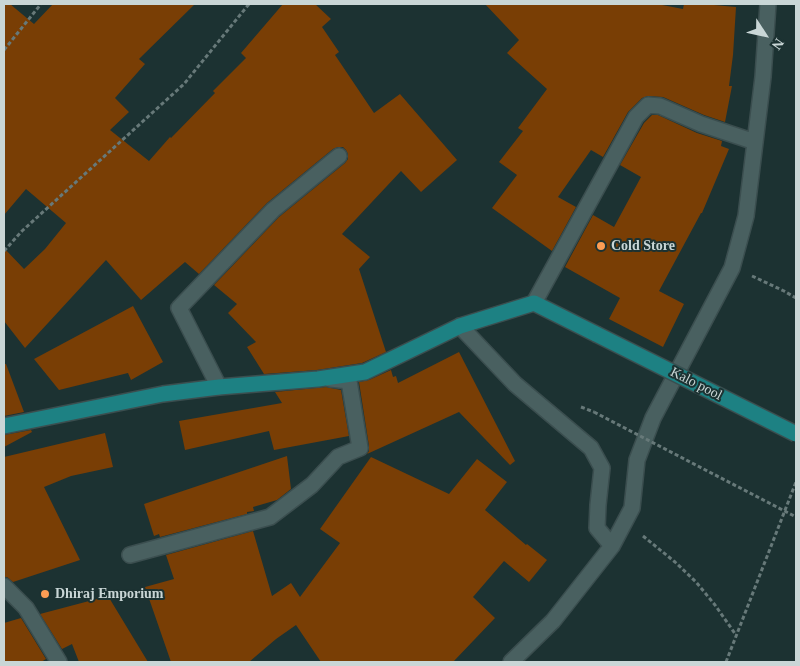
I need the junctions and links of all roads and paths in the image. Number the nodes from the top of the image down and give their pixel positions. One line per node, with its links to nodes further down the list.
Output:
1 (41, 4): 4 (path)
2 (249, 4): 7 (path)
3 (768, 4): 5 (street)
4 (4, 50)
5 (755, 142): 8 (street); 10 (street)
6 (339, 156): 13 (street)
7 (4, 251)
8 (732, 268): 9 (path); 19 (street)
9 (796, 298)
10 (534, 303): 11 (main road); 16 (main road, Kalo pool, bridge)
11 (460, 326): 12 (main road); 20 (street)
12 (318, 379): 13 (main road); 21 (street)
13 (219, 387): 15 (main road)
14 (594, 412): 18 (path, bridge)
15 (4, 426)
16 (796, 434)
17 (796, 482): 23 (path)
18 (796, 517)
19 (625, 521): 20 (street); 23 (path)
20 (612, 546): 25 (street)
21 (130, 555)
22 (4, 586): 24 (street)
23 (736, 636): 26 (path)
24 (59, 662)
25 (510, 662)
26 (726, 662)

